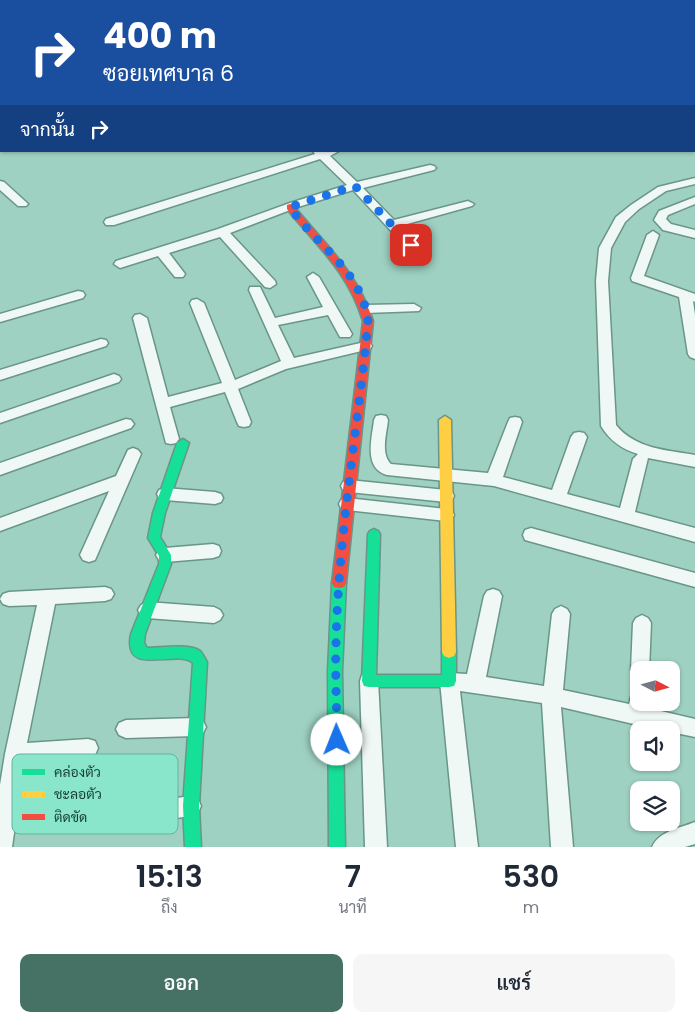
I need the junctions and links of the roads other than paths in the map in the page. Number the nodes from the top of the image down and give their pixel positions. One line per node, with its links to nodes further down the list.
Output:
1 (320, 153): 5 (street); 10 (street)
2 (430, 168): 5 (street)
3 (695, 181): 51 (street)
4 (0, 184): 7 (street)
5 (355, 186): 9 (street); 11 (street)
6 (695, 200): 13 (street)
7 (22, 204)
8 (468, 204): 11 (street)
9 (290, 207): 12 (street); 27 (street)
10 (110, 222)
11 (390, 225): 15 (street)
12 (222, 232): 16 (street); 20 (street)
13 (695, 234)
14 (654, 235): 24 (street)
15 (411, 245)
16 (161, 251): 17 (street); 18 (street)
17 (120, 264)
18 (178, 274)
19 (313, 277): 28 (street)
20 (270, 284)
21 (695, 284): 24 (street)
22 (255, 290): 31 (street)
23 (78, 295): 29 (street)
24 (690, 296): 35 (street)
25 (197, 303): 39 (street)
26 (414, 308): 27 (street)
27 (366, 309): 34 (street)
28 (331, 310): 31 (street); 32 (street)
29 (0, 318)
30 (140, 318): 40 (street)
31 (270, 323): 36 (street)
32 (345, 334)
33 (101, 343): 37 (street)
34 (365, 346): 36 (street); 56 (street)
35 (695, 354)
36 (289, 363): 39 (street)
37 (0, 375)
38 (114, 379): 41 (street)
39 (229, 387): 40 (street); 44 (street)
40 (162, 404): 48 (street)
41 (0, 418)
42 (381, 420): 53 (street)
43 (445, 420): 53 (street)
44 (244, 422)
45 (515, 422): 55 (street)
46 (126, 424): 52 (street)
47 (579, 437): 60 (street)
48 (177, 441): 57 (street)
49 (133, 454): 54 (street)
50 (641, 459): 63 (street)
51 (695, 461)
52 (0, 469)
53 (445, 476): 55 (street); 58 (street)
54 (121, 480): 64 (street); 69 (street)
55 (494, 480): 60 (street)
56 (349, 486): 58 (street); 61 (street)
57 (166, 494): 59 (street); 70 (street)
58 (446, 496): 62 (street)
59 (215, 498)
60 (558, 498): 63 (street)
61 (347, 504): 62 (street); 98 (street)
62 (446, 515): 82 (street)
63 (626, 516): 67 (street)
64 (0, 525)
65 (374, 534): 81 (street)
66 (531, 535): 71 (street)
67 (695, 535)
68 (213, 551): 70 (street)
69 (89, 555)
70 (165, 555): 76 (street)
71 (695, 580)
72 (105, 594): 74 (street)
73 (493, 596): 83 (street)
74 (48, 597): 75 (street); 91 (street)
75 (9, 599)
76 (147, 610): 78 (street); 87 (street)
77 (561, 614): 84 (street)
78 (214, 615)
79 (642, 624): 80 (street)
80 (640, 661)
81 (369, 681): 82 (street); 99 (street)
82 (449, 681): 83 (street); 100 (street)
83 (475, 683): 84 (street)
84 (552, 697): 85 (street); 101 (street)
85 (630, 707)
86 (647, 711): 88 (street)
87 (196, 726): 89 (street); 93 (street)
88 (695, 728)
89 (126, 729)
90 (88, 748): 91 (street)
91 (15, 754)
92 (12, 773): 96 (street)
93 (191, 806): 94 (street); 97 (street)
94 (178, 808)
95 (695, 833): 102 (street)
96 (0, 847)
97 (193, 847)
98 (337, 847)
99 (376, 847)
100 (467, 847)
101 (562, 847)
102 (663, 847)

